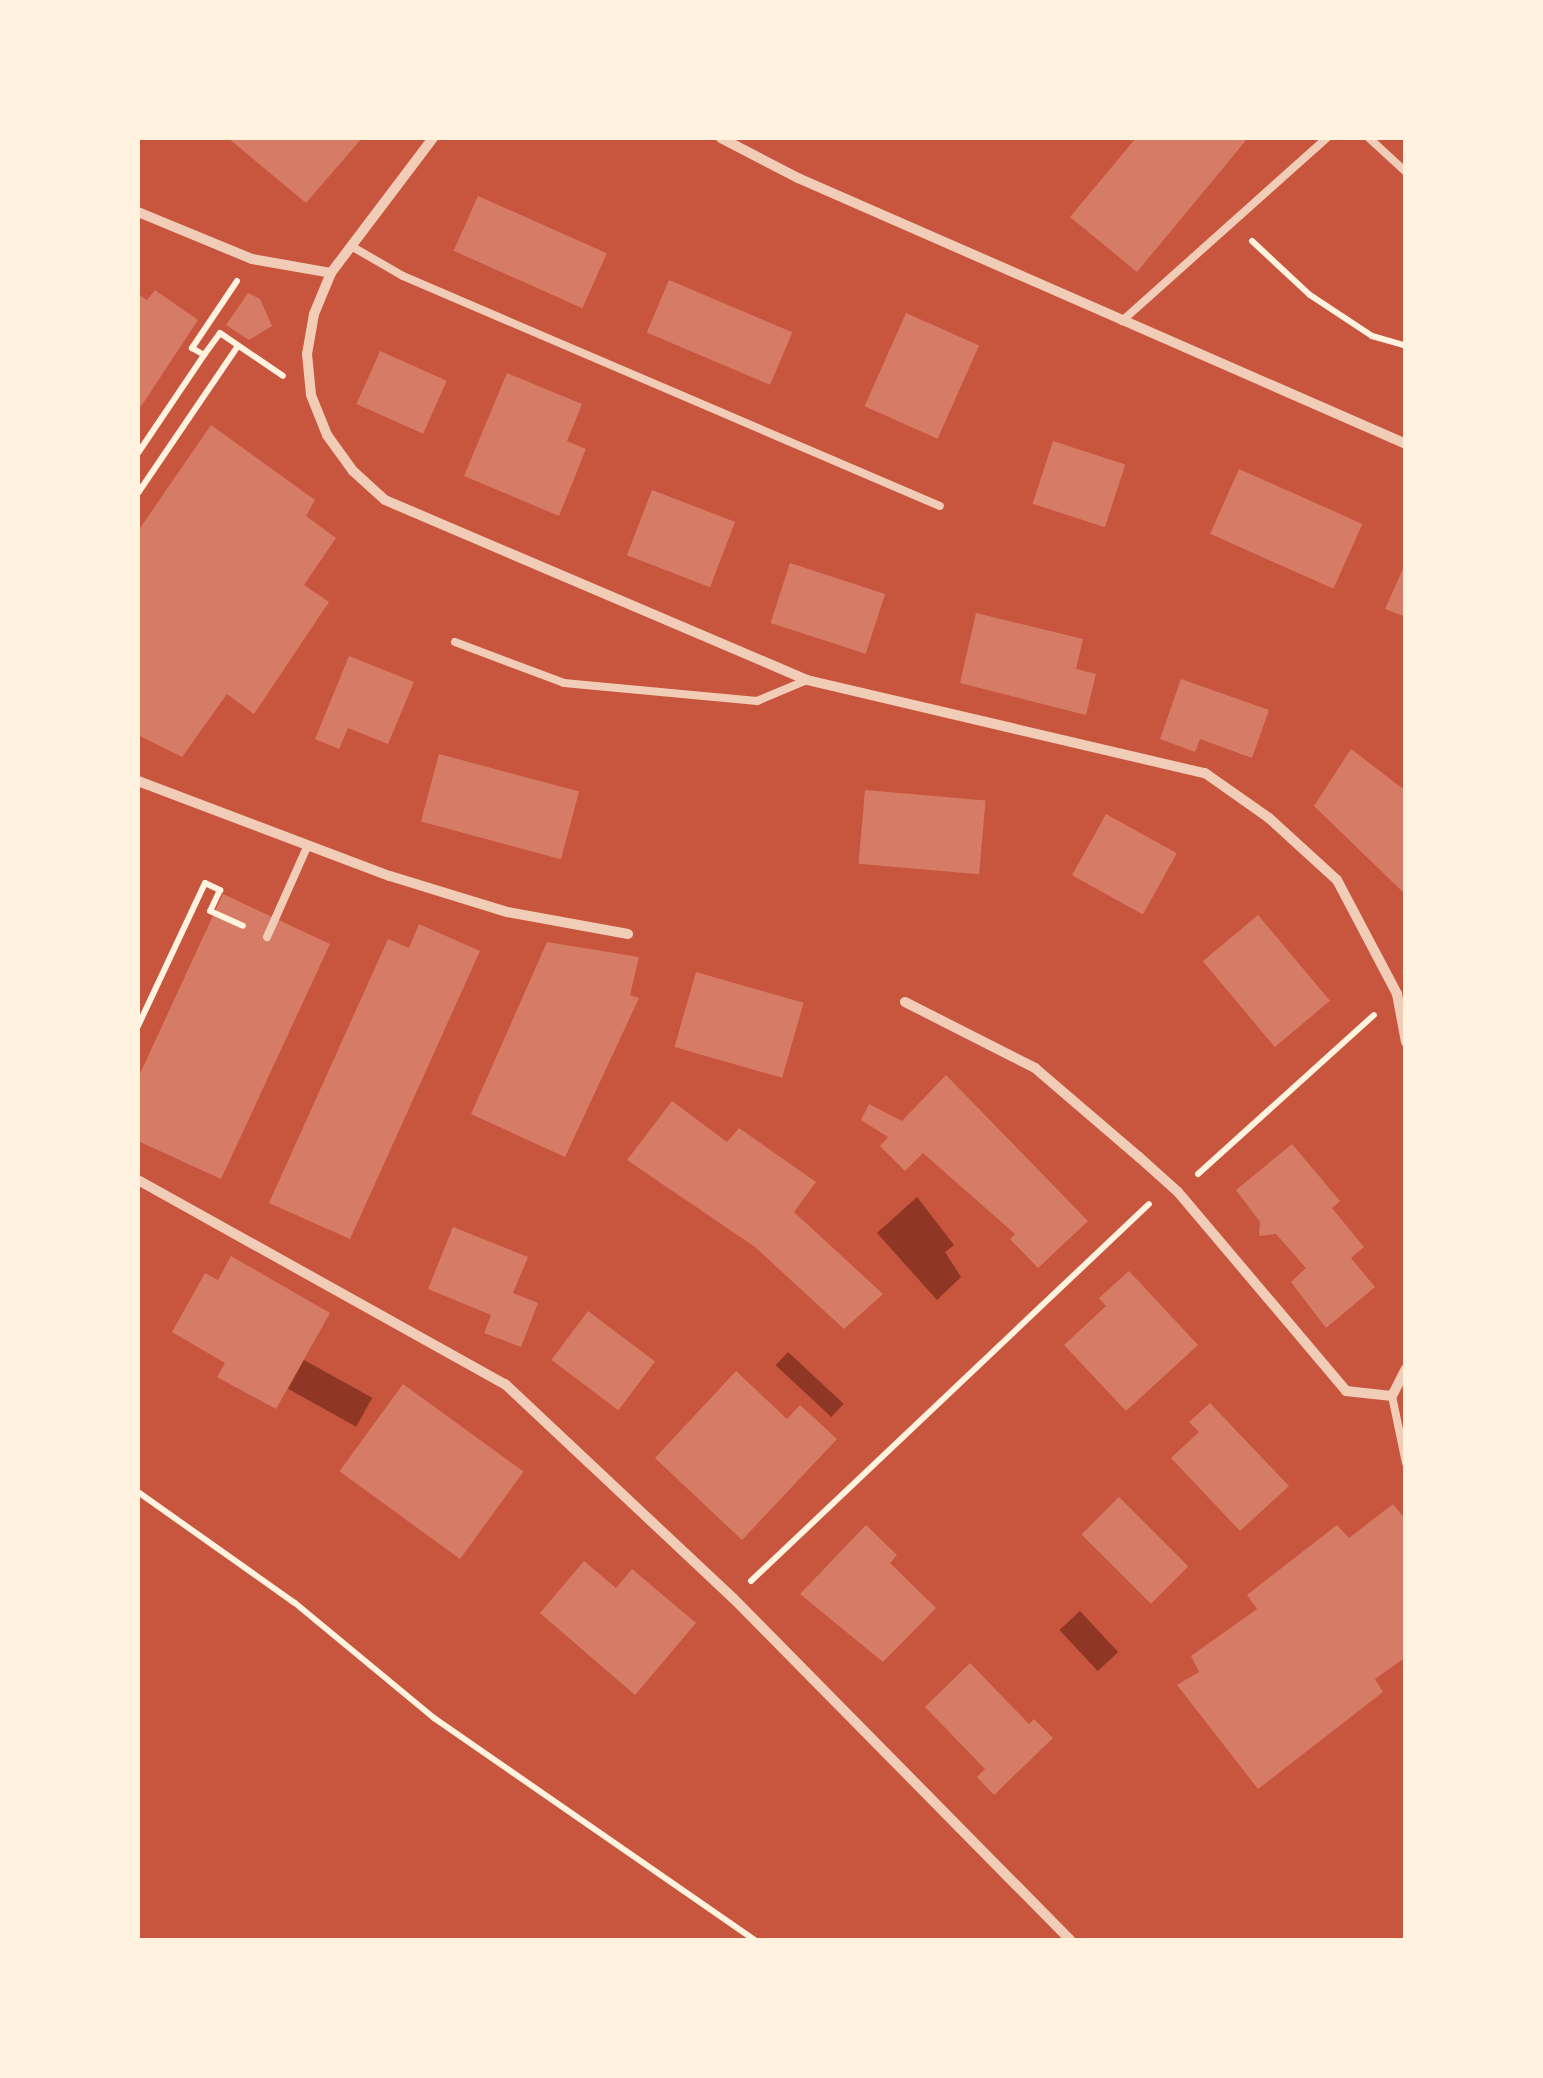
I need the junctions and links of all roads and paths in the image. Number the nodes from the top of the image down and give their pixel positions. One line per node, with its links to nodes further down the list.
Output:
1 (433, 138): 8 (street)
2 (721, 138): 11 (street)
3 (1327, 138): 7 (lane)
4 (1369, 138): 5 (lane)
5 (1406, 172)
6 (138, 212): 9 (street)
7 (1231, 221): 11 (lane); 13 (path)
8 (352, 246): 9 (street); 19 (lane)
9 (330, 273): 15 (street)
10 (215, 312): 14 (path)
11 (1122, 321): 16 (street)
12 (238, 346): 14 (path); 15 (path); 18 (path)
13 (1406, 346)
14 (204, 356): 17 (path)
15 (311, 394): 21 (street)
16 (1406, 444)
17 (138, 453)
18 (138, 493)
19 (940, 506)
20 (455, 642): 21 (lane)
21 (807, 680): 26 (street)
22 (138, 781): 23 (street)
23 (307, 847): 24 (street); 25 (lane)
24 (628, 934)
25 (267, 937): 28 (path)
26 (1397, 994): 29 (street); 31 (path)
27 (905, 1002): 31 (street)
28 (138, 1026)
29 (1406, 1042)
30 (138, 1180): 37 (street)
31 (1178, 1192): 34 (street)
32 (1142, 1195): 37 (path)
33 (1406, 1369): 34 (street)
34 (1392, 1396): 35 (lane)
35 (1406, 1463)
36 (138, 1492): 38 (path)
37 (733, 1598): 39 (street)
38 (755, 1940)
39 (1070, 1940)

